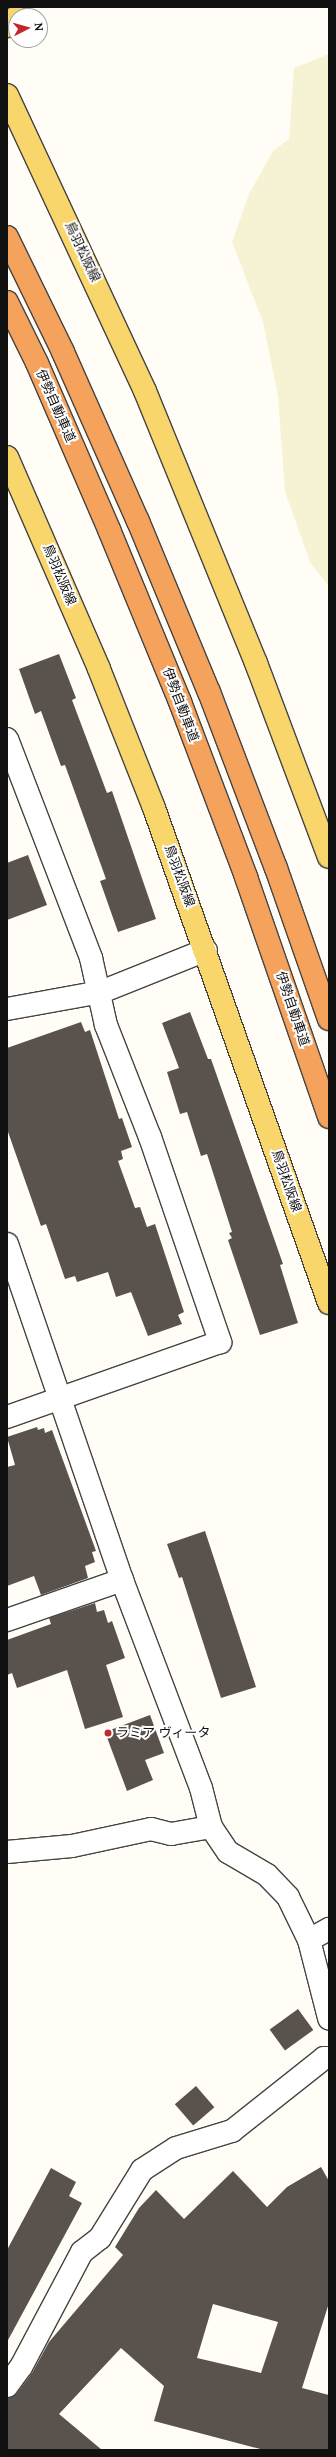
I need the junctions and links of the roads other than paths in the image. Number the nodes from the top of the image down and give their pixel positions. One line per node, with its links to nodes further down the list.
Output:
1 (7, 95): 6 (main road, 鳥羽松阪線)
2 (7, 237): 10 (highway)
3 (7, 302): 11 (highway, 伊勢自動車道)
4 (7, 457): 7 (main road, 鳥羽松阪線)
5 (7, 739): 8 (street)
6 (329, 857)
7 (206, 950): 8 (street); 13 (main road, 鳥羽松阪線)
8 (101, 992): 9 (street); 14 (street)
9 (7, 1009)
10 (329, 1020)
11 (329, 1117)
12 (7, 1244): 14 (street)
13 (329, 1303)
14 (62, 1399): 15 (street); 16 (street)
15 (7, 1417)
16 (122, 1580): 17 (street); 18 (street)
17 (7, 1620)
18 (211, 1827): 19 (street); 21 (street)
19 (8, 1856)
20 (329, 1929): 21 (street)
21 (309, 1940): 22 (street)
22 (329, 2018)
23 (329, 2058): 24 (street)
24 (7, 2386)

